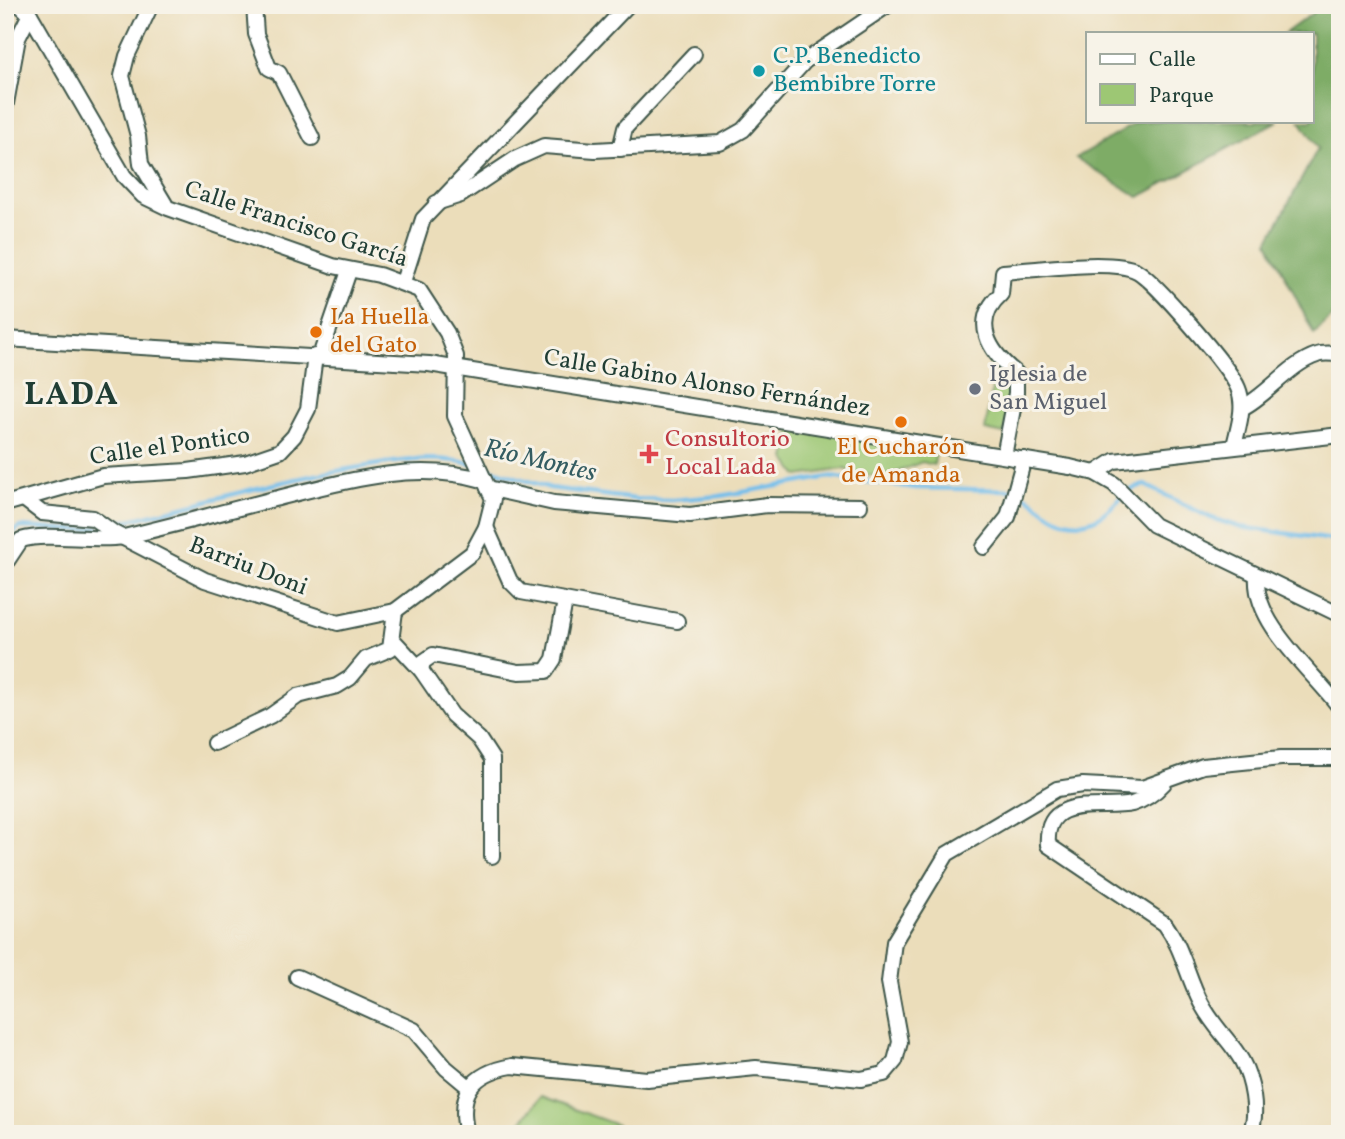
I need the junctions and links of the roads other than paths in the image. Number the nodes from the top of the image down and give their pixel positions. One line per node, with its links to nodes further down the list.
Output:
1 (151, 5): 11 (street)
2 (254, 5): 8 (street)
3 (628, 5): 10 (street)
4 (888, 5): 9 (street)
5 (25, 10): 7 (street); 11 (street, Calle Francisco García)
6 (694, 54): 9 (street)
7 (5, 109)
8 (312, 138)
9 (620, 149): 10 (street)
10 (436, 203): 13 (street)
11 (168, 208): 12 (street, Calle Francisco García)
12 (349, 271): 13 (street, Calle Francisco García); 16 (street, Calle el Pontico)
13 (403, 282): 17 (street, Calle Francisco García)
14 (5, 339): 16 (street, Calle Gabino Alonso Fernández)
15 (1340, 354): 18 (street)
16 (318, 356): 17 (street, Calle Gabino Alonso Fernández); 25 (street, Calle el Pontico)
17 (456, 368): 21 (street, Calle Gabino Alonso Fernández); 24 (street, Barriu Doni)
18 (1242, 408): 20 (street); 21 (street)
19 (1333, 436): 20 (street)
20 (1234, 446): 23 (street)
21 (1004, 456): 22 (street, Calle Gabino Alonso Fernández)
22 (1024, 460): 23 (street, Calle Gabino Alonso Fernández); 30 (street)
23 (1095, 473): 32 (street, Calle Gabino Alonso Fernández)
24 (484, 480): 27 (street); 28 (street, Barriu Doni); 29 (street)
25 (24, 500): 26 (street, Calle el Pontico); 29 (street, Barriu Doni)
26 (5, 504)
27 (860, 506)
28 (486, 527): 33 (street); 34 (street, Barriu Doni)
29 (119, 535): 31 (street); 34 (street, Barriu Doni)
30 (984, 547)
31 (5, 564)
32 (1257, 576): 35 (street, Calle Gabino Alonso Fernández); 39 (street)
33 (565, 601): 36 (street); 38 (street)
34 (395, 611): 37 (street)
35 (1340, 615)
36 (677, 621)
37 (394, 641): 38 (street); 40 (street)
38 (421, 670): 43 (street)
39 (1340, 708)
40 (214, 743)
41 (1340, 758): 42 (street)
42 (1170, 777): 45 (street); 47 (street)
43 (492, 856)
44 (297, 977): 45 (street)
45 (470, 1088): 46 (street)
46 (467, 1134)
47 (1250, 1134)

